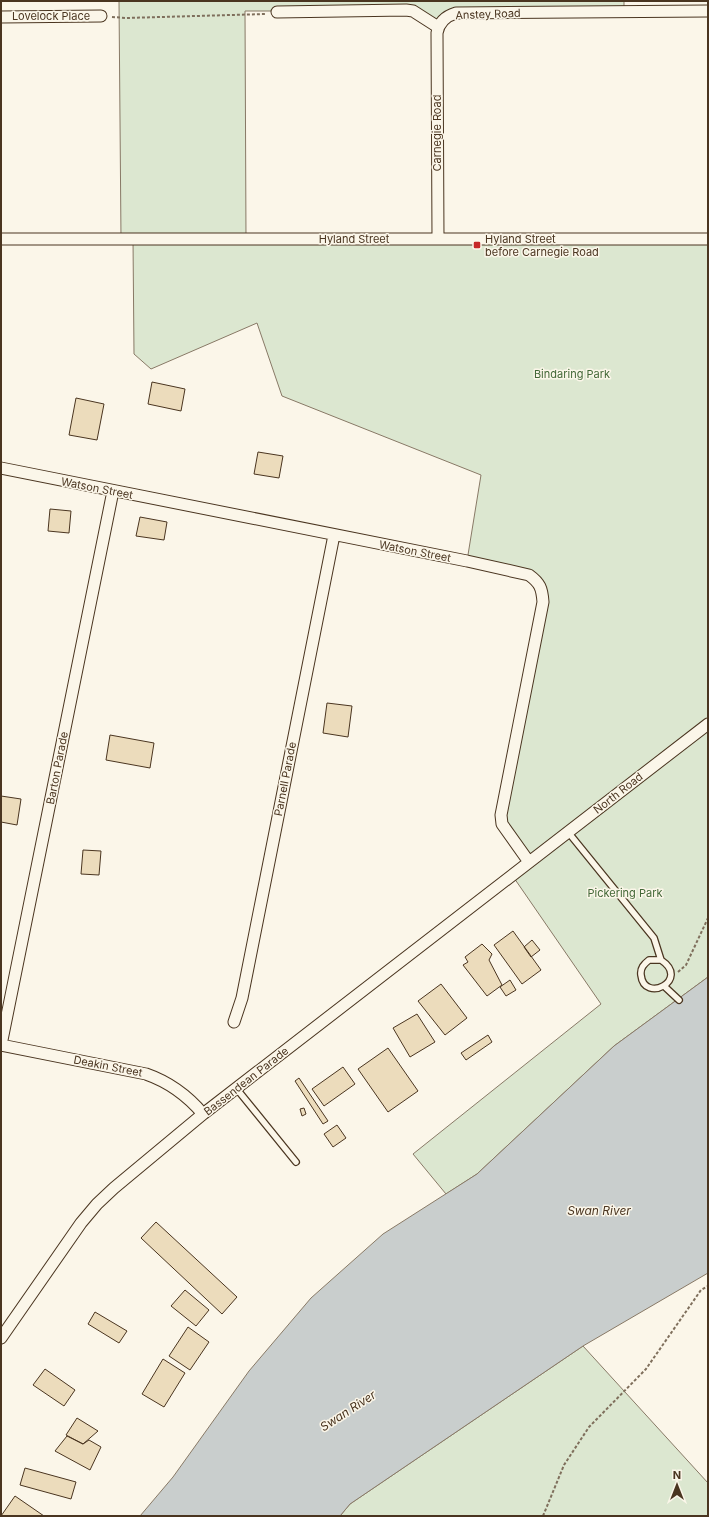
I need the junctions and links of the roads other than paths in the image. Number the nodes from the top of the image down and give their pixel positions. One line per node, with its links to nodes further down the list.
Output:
1 (708, 11): 5 (street, Anstey Road)
2 (277, 12): 5 (street)
3 (101, 16): 4 (street, Lovelock Place)
4 (1, 17)
5 (438, 27): 7 (street, Carnegie Road)
6 (1, 239): 7 (street, Hyland Street)
7 (438, 239): 8 (street, Hyland Street)
8 (708, 239)
9 (1, 468): 10 (street, Watson Street)
10 (113, 491): 11 (street, Watson Street); 19 (street, Barton Parade)
11 (334, 535): 14 (street, Watson Street); 18 (street, Parnell Parade)
12 (708, 724): 13 (street, North Road)
13 (568, 832): 14 (street, North Road); 15 (lane)
14 (529, 862): 20 (street, Bassendean Parade)
15 (660, 960): 16 (lane); 16 (lane)
16 (666, 983): 17 (lane)
17 (679, 1000)
18 (234, 1022)
19 (1, 1045): 21 (street, Deakin Street)
20 (236, 1088): 21 (street, Bassendean Parade); 22 (lane)
21 (203, 1114): 23 (street, Bassendean Parade)
22 (296, 1162)
23 (1, 1338)

